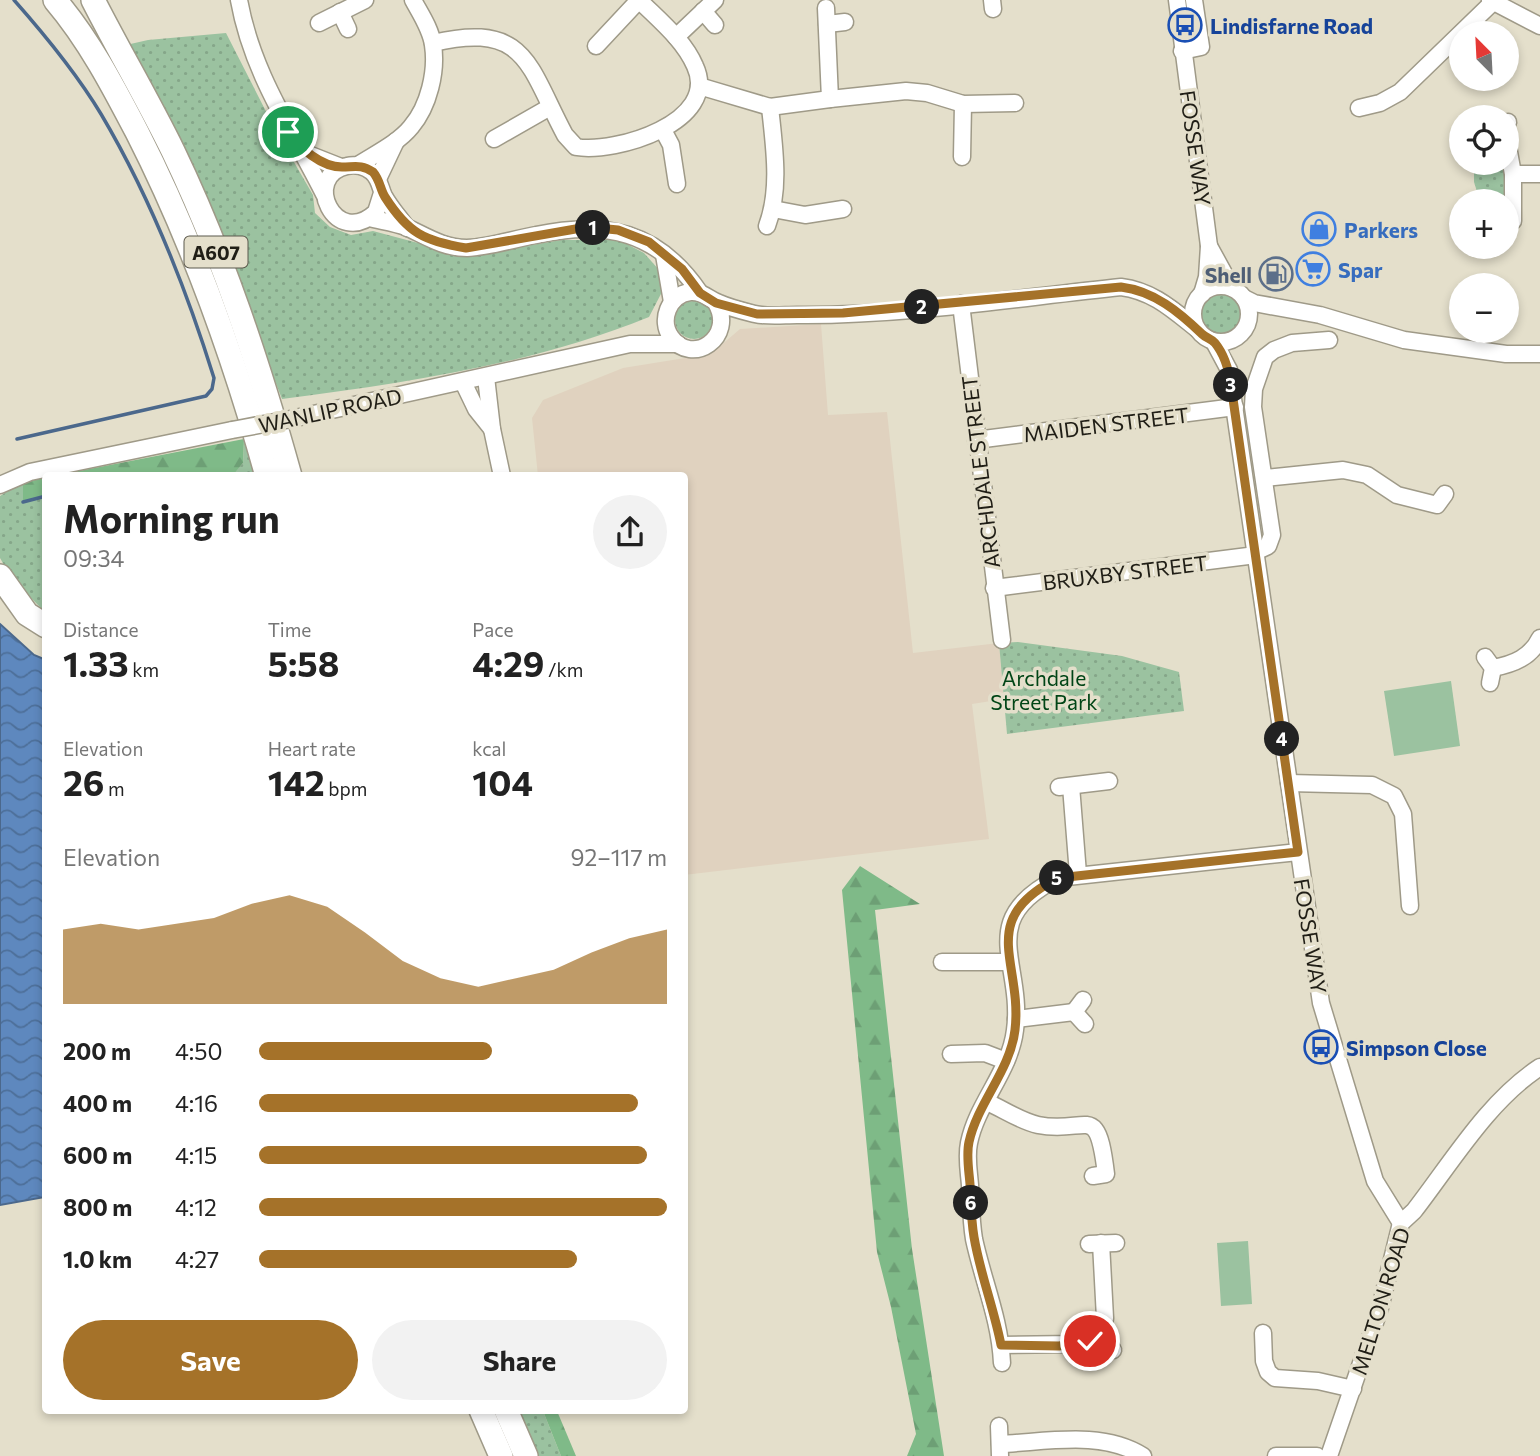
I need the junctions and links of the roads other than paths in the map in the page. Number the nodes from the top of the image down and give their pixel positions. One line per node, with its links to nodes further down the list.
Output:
1 (55, 0): 73 (highway, A607)
2 (93, 0): 74 (highway, A607)
3 (239, 0): 31 (street)
4 (365, 0): 11 (street)
5 (413, 0): 18 (street)
6 (639, 0): 17 (street); 19 (street)
7 (1177, 0): 20 (street, FOSSE WAY)
8 (1194, 0): 20 (street)
9 (1491, 1): 15 (street); 27 (street)
10 (709, 6): 14 (street); 17 (street)
11 (340, 12): 13 (street); 16 (street)
12 (845, 22): 22 (street)
13 (319, 23)
14 (715, 24)
15 (1540, 26)
16 (348, 29)
17 (676, 37): 21 (street)
18 (433, 43): 25 (street); 29 (street)
19 (596, 46)
20 (1182, 51): 45 (street, FOSSE WAY)
21 (699, 86): 26 (street); 28 (street)
22 (830, 99): 24 (street); 26 (street)
23 (1015, 103): 24 (street)
24 (963, 104): 32 (street)
25 (550, 107): 28 (street); 30 (street)
26 (770, 107): 41 (street)
27 (1355, 109)
28 (663, 130): 37 (street)
29 (397, 139): 33 (street); 38 (street)
30 (494, 139)
31 (303, 152): 34 (street); 39 (street)
32 (962, 157)
33 (358, 165): 34 (street); 38 (street)
34 (341, 167): 39 (street)
35 (1519, 174): 36 (street)
36 (1540, 174)
37 (670, 175)
38 (380, 186): 42 (street); 44 (street)
39 (324, 194): 42 (street)
40 (835, 205): 41 (street)
41 (773, 209): 43 (street)
42 (369, 218): 44 (street)
43 (767, 226)
44 (407, 228): 46 (street)
45 (1209, 246): 48 (street); 49 (street)
46 (664, 255): 47 (street); 50 (street)
47 (700, 293): 50 (street); 52 (street)
48 (1238, 293): 49 (street); 54 (street); 59 (street)
49 (1199, 296): 51 (street); 58 (street)
50 (672, 302): 56 (street)
51 (1163, 302): 53 (street); 58 (street)
52 (716, 303): 55 (street); 57 (street)
53 (961, 304): 55 (street); 70 (street, ARCHDALE STREET)
54 (1289, 310): 59 (street); 63 (street)
55 (757, 314): 57 (street)
56 (665, 321): 61 (street, WANLIP ROAD); 62 (street)
57 (721, 328): 62 (street)
58 (1197, 330): 60 (street)
59 (1241, 332): 60 (street); 65 (street, FOSSE WAY)
60 (1214, 342): 65 (street, FOSSE WAY)
61 (630, 344): 62 (street, WANLIP ROAD); 66 (street, WANLIP ROAD)
62 (678, 344)
63 (1540, 354)
64 (1314, 358): 76 (street)
65 (1229, 370): 68 (street, FOSSE WAY)
66 (486, 377): 67 (street, WANLIP ROAD); 69 (street)
67 (463, 382): 69 (street); 72 (street, WANLIP ROAD, bridge)
68 (1235, 407): 70 (street, MAIDEN STREET); 79 (street, FOSSE WAY)
69 (492, 429): 75 (street)
70 (976, 440): 81 (street, ARCHDALE STREET)
71 (0, 472): 72 (street, WANLIP ROAD)
72 (30, 472): 77 (street, WANLIP ROAD)
73 (266, 472)
74 (289, 472)
75 (501, 472)
76 (1265, 478): 78 (street); 79 (street)
77 (0, 485)
78 (1441, 505)
79 (1255, 554): 81 (street, BRUXBY STREET); 87 (street, FOSSE WAY)
80 (0, 576): 82 (highway)
81 (994, 589): 84 (street, ARCHDALE STREET)
82 (42, 623)
83 (1540, 638): 85 (street)
84 (1002, 640)
85 (1489, 669)
86 (1109, 780): 89 (street)
87 (1289, 783): 88 (street, FOSSE WAY); 90 (street)
88 (1298, 852): 89 (street); 100 (street, FOSSE WAY)
89 (1078, 874): 91 (street)
90 (1410, 906)
91 (1009, 962): 92 (street); 94 (street)
92 (938, 963)
93 (1080, 1012): 94 (street)
94 (1016, 1019): 96 (street)
95 (950, 1052): 96 (street)
96 (1006, 1061): 98 (street)
97 (1540, 1067): 100 (street, MELTON ROAD)
98 (987, 1102): 99 (street); 104 (street)
99 (1093, 1176)
100 (1401, 1223): 107 (street, MELTON ROAD)
101 (1102, 1243): 103 (street)
102 (1263, 1334): 107 (street)
103 (1102, 1335): 104 (street); 105 (street)
104 (1001, 1345): 106 (street)
105 (1113, 1350)
106 (1002, 1363)
107 (1353, 1389): 117 (street, MELTON ROAD)
108 (483, 1414): 112 (highway)
109 (508, 1414): 113 (highway)
110 (999, 1426): 111 (street)
111 (1000, 1450): 114 (street)
112 (502, 1456)
113 (526, 1456)
114 (1143, 1456)
115 (1276, 1456): 116 (street)
116 (1317, 1456)
117 (1329, 1456)

